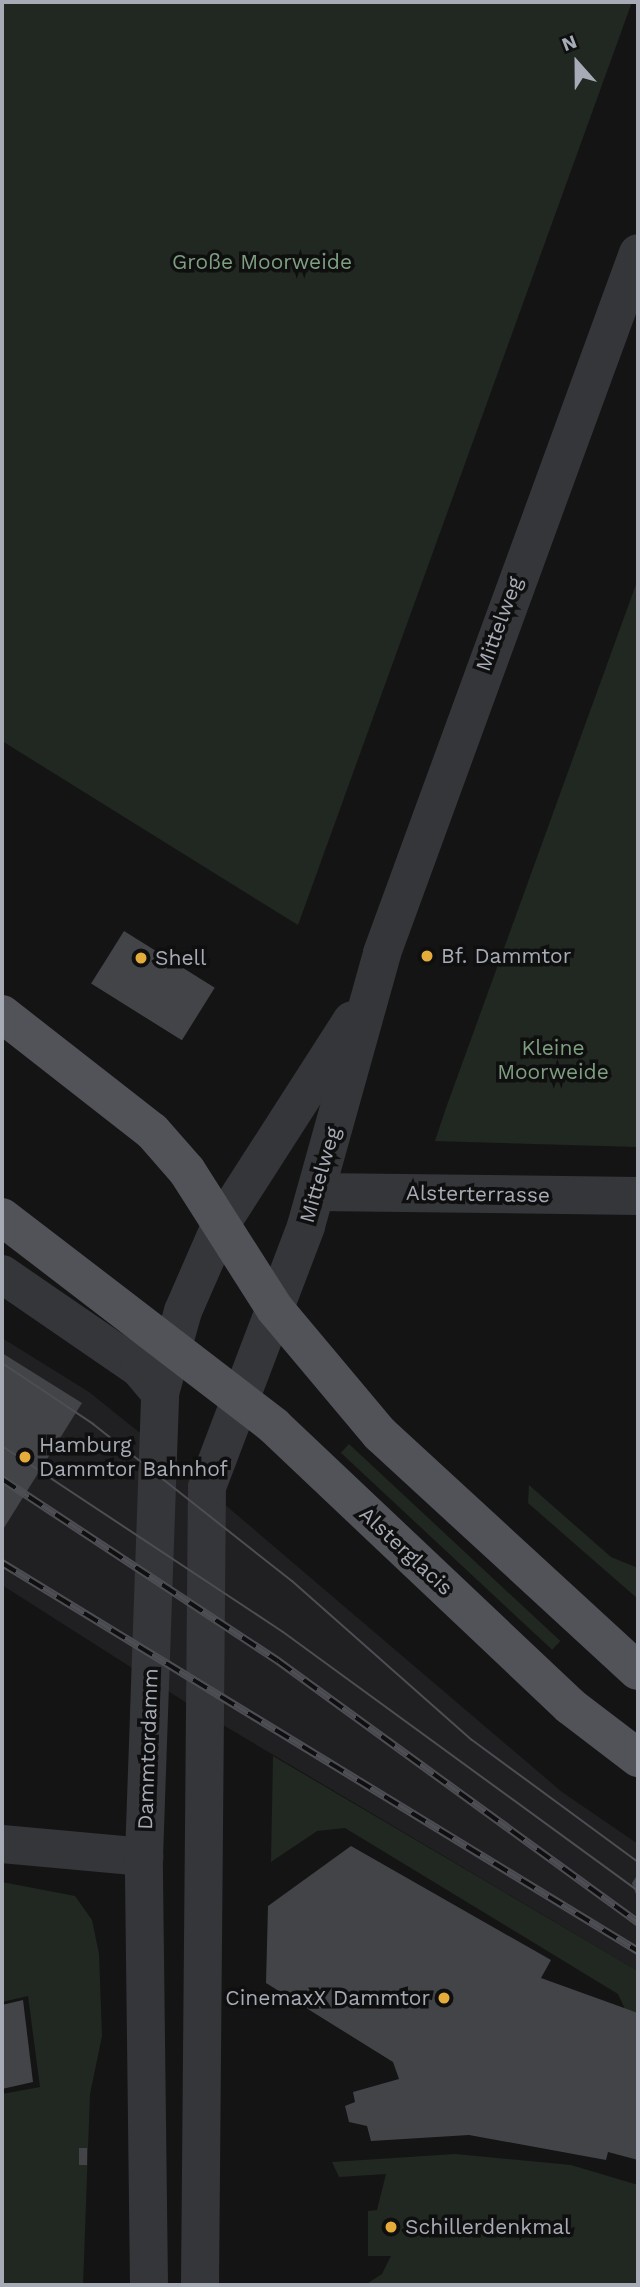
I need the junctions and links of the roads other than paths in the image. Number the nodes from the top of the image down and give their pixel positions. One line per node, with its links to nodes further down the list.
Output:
1 (638, 253): 2 (street, Mittelweg)
2 (366, 998): 4 (street, Mittelweg); 7 (street, Mittelweg)
3 (2, 1014): 7 (main road)
4 (317, 1192): 5 (street, Alsterterrasse); 9 (street, Mittelweg)
5 (638, 1196)
6 (2, 1217): 10 (main road, Alsterglacis)
7 (221, 1224): 9 (main road); 10 (street, Dammtordamm)
8 (2, 1274): 11 (street)
9 (275, 1309): 12 (street); 13 (main road)
10 (173, 1344): 11 (street, Dammtordamm); 12 (main road, Alsterglacis)
11 (160, 1393): 16 (street, Dammtordamm)
12 (237, 1396): 14 (main road, Alsterglacis); 18 (street)
13 (638, 1671)
14 (638, 1758)
15 (2, 1844): 16 (street)
16 (144, 1857): 17 (street, Dammtordamm)
17 (149, 2285)
18 (200, 2285)

